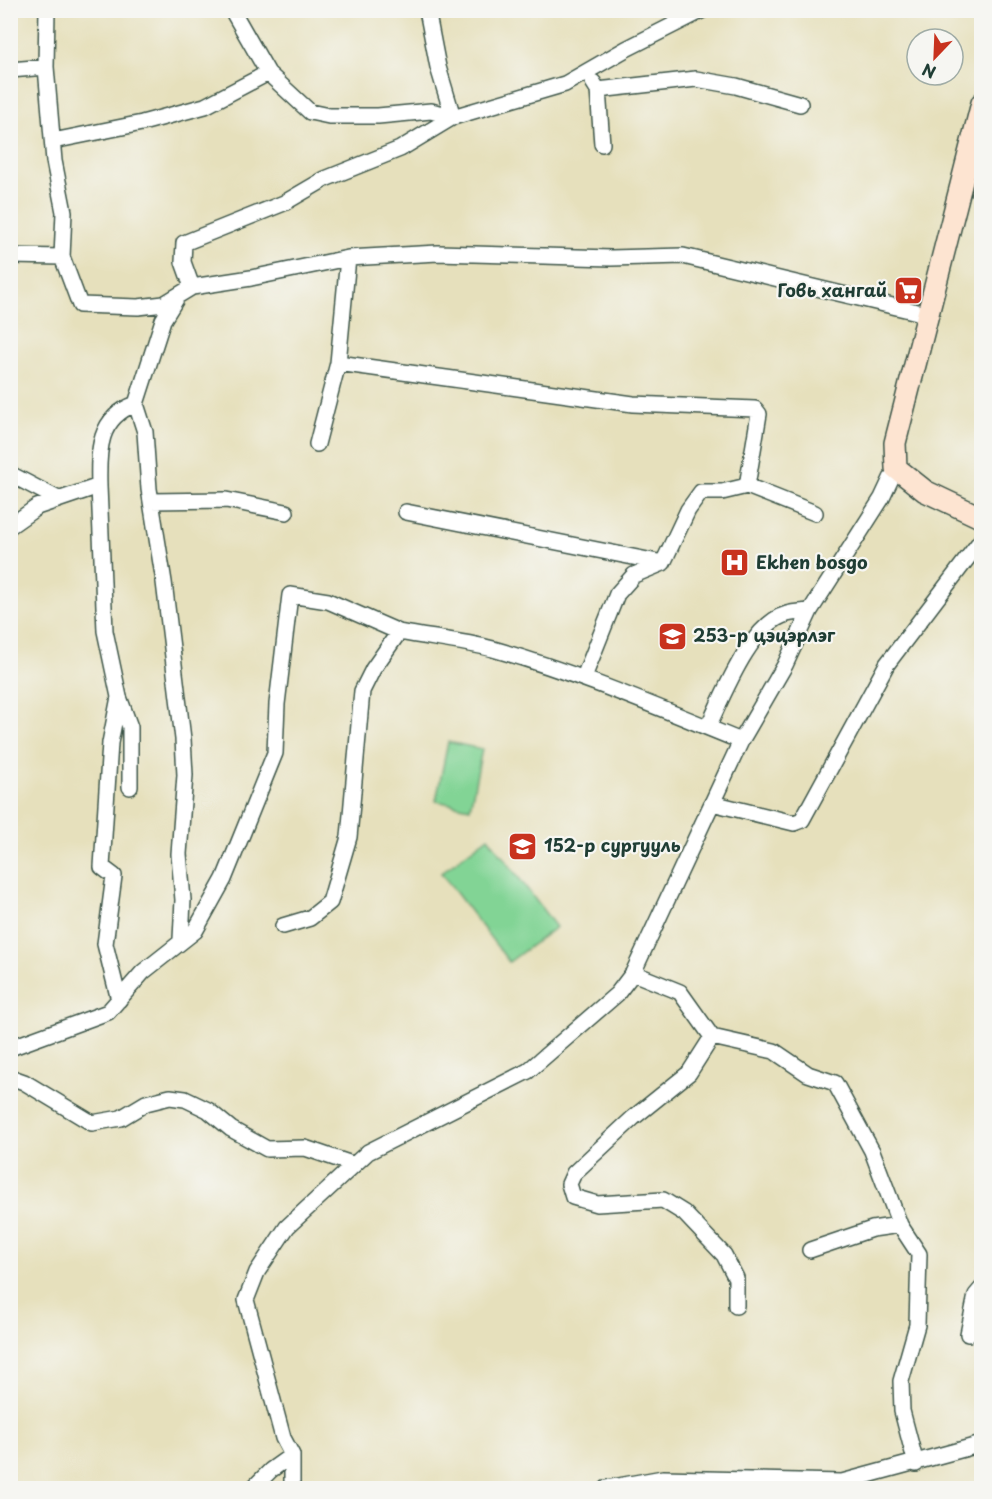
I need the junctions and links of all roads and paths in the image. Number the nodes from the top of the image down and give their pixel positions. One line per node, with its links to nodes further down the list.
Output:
1 (47, 10): 5 (street)
2 (232, 10): 8 (street)
3 (427, 10): 12 (street)
4 (703, 10): 7 (street)
5 (46, 67): 6 (street); 13 (street)
6 (10, 70)
7 (587, 71): 9 (street); 12 (street)
8 (268, 73): 12 (street); 13 (street)
9 (598, 90): 11 (street); 14 (street)
10 (981, 103): 20 (main road)
11 (800, 104)
12 (453, 117): 18 (street)
13 (53, 141): 16 (street)
14 (602, 144)
15 (10, 256): 16 (street)
16 (62, 257): 19 (street)
17 (348, 258): 18 (street); 20 (street); 21 (street)
18 (192, 287): 19 (street)
19 (178, 296): 22 (street)
20 (927, 314): 24 (main road)
21 (338, 363): 23 (street); 27 (street)
22 (136, 404): 26 (street); 29 (street)
23 (317, 444)
24 (896, 468): 33 (main road); 37 (street)
25 (10, 474): 28 (street)
26 (99, 486): 28 (street); 40 (street)
27 (747, 486): 32 (street); 36 (street)
28 (58, 499): 34 (street)
29 (151, 501): 30 (street); 46 (street)
30 (286, 512)
31 (406, 512): 36 (street)
32 (815, 513)
33 (981, 518)
34 (10, 526)
35 (981, 539): 44 (street)
36 (663, 563): 39 (street)
37 (810, 611): 41 (street); 42 (street)
38 (399, 632): 39 (street); 45 (street); 46 (street)
39 (584, 677): 41 (street)
40 (119, 697): 43 (street); 48 (street)
41 (708, 728): 42 (street)
42 (741, 741): 44 (street)
43 (130, 787)
44 (712, 803): 47 (street)
45 (284, 926)
46 (181, 939): 48 (street)
47 (633, 973): 49 (street); 52 (street)
48 (119, 1000): 50 (street)
49 (712, 1037): 53 (street); 56 (street)
50 (10, 1048)
51 (10, 1077): 52 (street)
52 (352, 1164): 59 (street)
53 (900, 1226): 54 (street); 60 (street)
54 (810, 1250)
55 (981, 1288): 57 (street)
56 (736, 1306)
57 (968, 1334)
58 (981, 1444): 60 (street)
59 (292, 1455): 61 (street); 62 (street)
60 (916, 1464): 63 (street)
61 (296, 1486)
62 (253, 1488)
63 (607, 1488)

